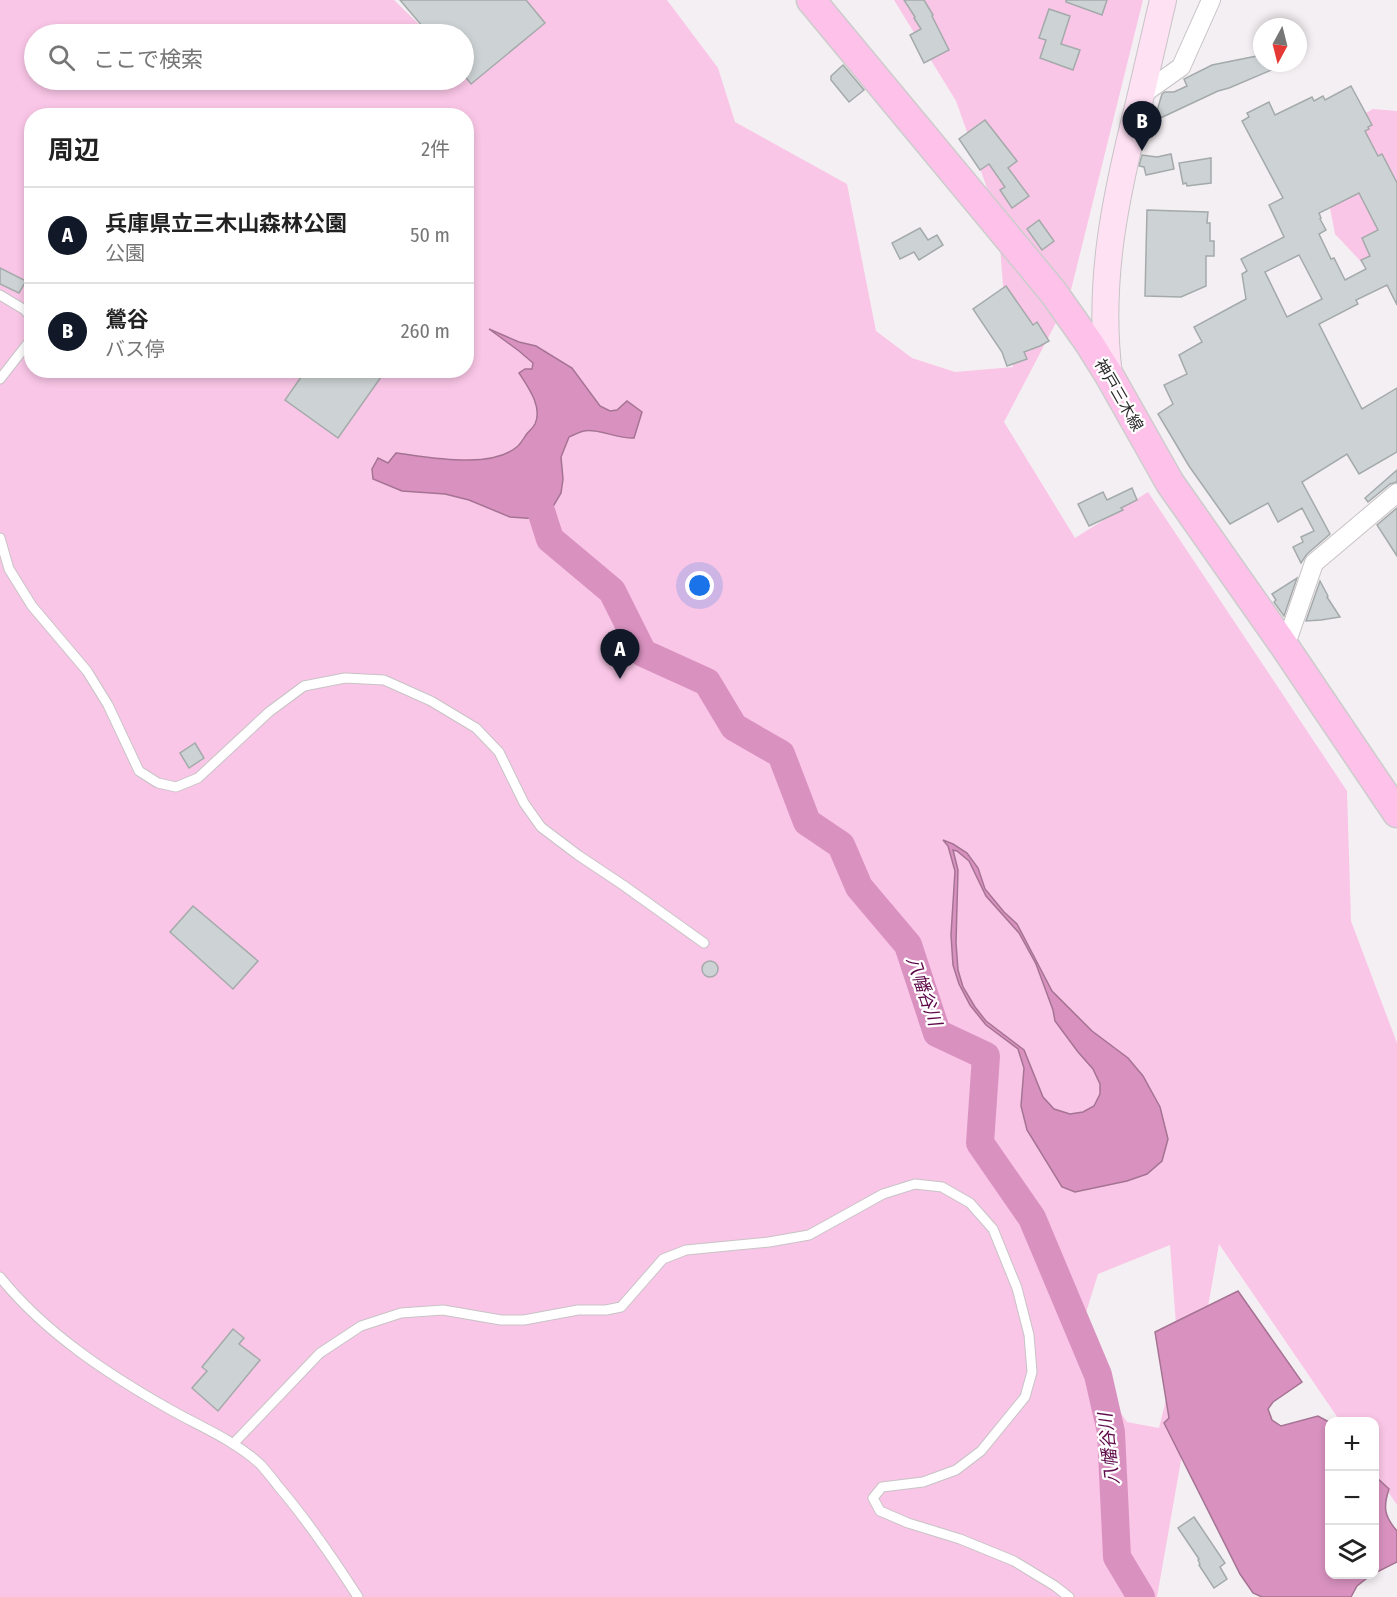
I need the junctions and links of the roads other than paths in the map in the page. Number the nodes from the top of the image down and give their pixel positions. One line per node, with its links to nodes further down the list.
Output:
1 (811, 0): 8 (main road, 神戸三木線)
2 (1163, 0): 4 (street)
3 (1210, 0): 4 (street)
4 (1140, 96): 8 (street)
5 (0, 295): 6 (lane)
6 (24, 309)
7 (24, 348): 9 (lane)
8 (1109, 375): 12 (main road, 神戸三木線)
9 (0, 379)
10 (1397, 493): 12 (street)
11 (0, 538): 14 (lane)
12 (1285, 647): 13 (main road, 神戸三木線)
13 (1397, 813)
14 (704, 943)
15 (0, 1276): 16 (lane)
16 (232, 1444): 17 (lane); 18 (lane)
17 (358, 1597)
18 (1069, 1597)

